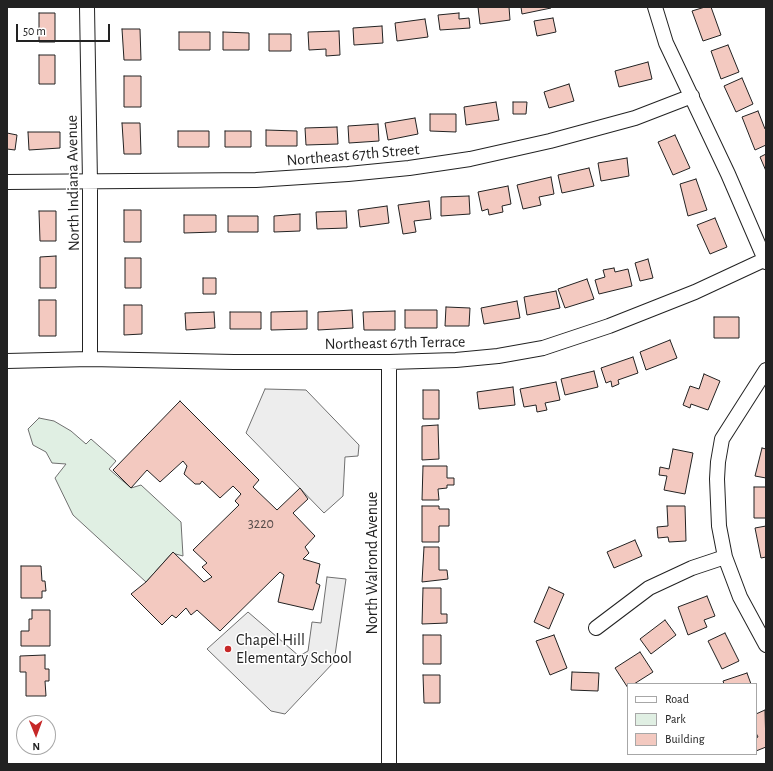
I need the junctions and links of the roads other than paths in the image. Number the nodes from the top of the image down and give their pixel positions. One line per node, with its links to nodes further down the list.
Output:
1 (87, 7): 5 (street, North Indiana Avenue)
2 (655, 7): 3 (street)
3 (692, 96): 5 (street, Northeast 67th Street); 6 (street)
4 (7, 182): 5 (street, Northeast 67th Street)
5 (90, 182): 7 (street, North Indiana Avenue)
6 (766, 260): 9 (street, Northeast 67th Terrace)
7 (90, 359): 8 (street, Northeast 67th Terrace); 9 (street, Northeast 67th Terrace)
8 (7, 361)
9 (389, 362): 14 (street, North Walrond Avenue)
10 (766, 370): 11 (street)
11 (725, 557): 12 (street); 13 (street)
12 (596, 628)
13 (766, 645)
14 (389, 764)

